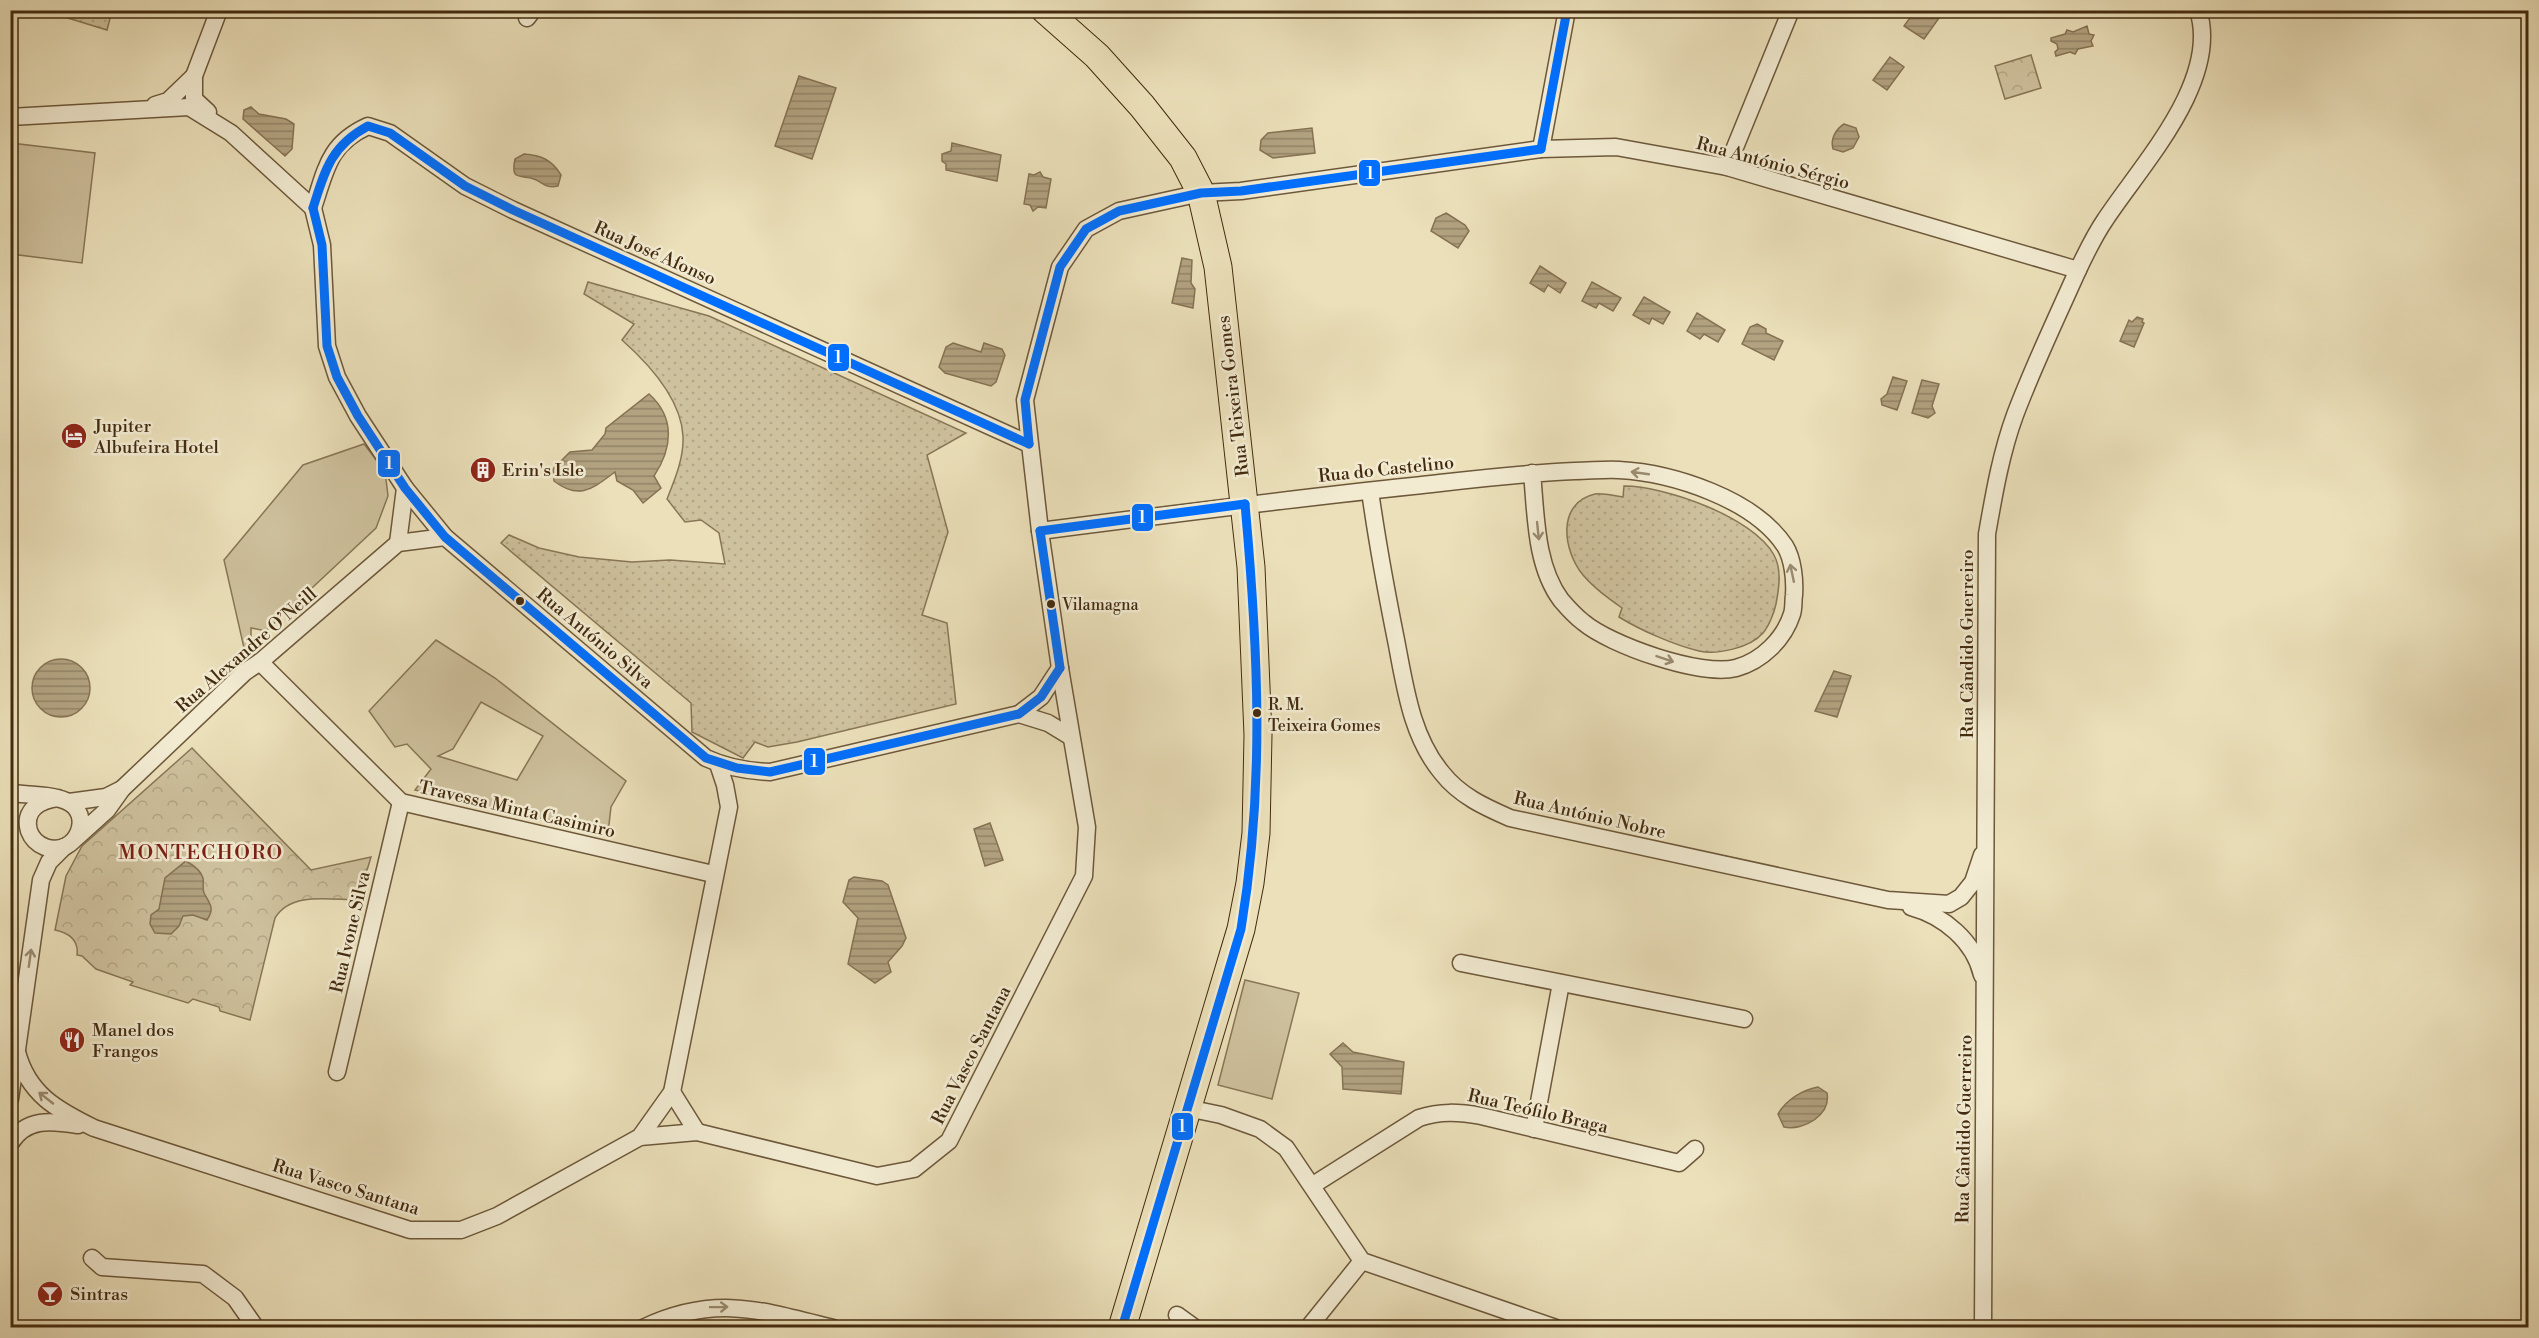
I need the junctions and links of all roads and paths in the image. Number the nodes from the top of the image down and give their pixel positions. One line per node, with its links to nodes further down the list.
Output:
1 (219, 10): 6 (street)
2 (1045, 10): 12 (main road, Rua Teixeira Gomes)
3 (1567, 10): 10 (street)
4 (1791, 10): 11 (street)
5 (2198, 10): 14 (street, Rua Cândido Guerreiro)
6 (194, 76): 7 (street); 9 (street)
7 (136, 111): 8 (street); 9 (street)
8 (10, 117)
9 (231, 133): 13 (street)
10 (1541, 149): 11 (street, Rua António Sérgio); 12 (street, Rua António Sérgio)
11 (1727, 167): 14 (street, Rua António Sérgio)
12 (1201, 193): 15 (street, Rua Vasco Santana); 19 (main road, Rua Teixeira Gomes)
13 (313, 208): 15 (street, Rua José Afonso); 17 (street, Rua António Silva)
14 (2078, 270): 34 (street, Rua Cândido Guerreiro)
15 (1029, 444): 20 (street, Rua Vasco Santana)
16 (1532, 473): 16 (street, Rua do Castelino, one-way to 16); 18 (street, Rua do Castelino)
17 (405, 488): 21 (street, Rua António Silva); 22 (street)
18 (1370, 490): 19 (street, Rua do Castelino); 37 (street, Rua António Nobre)
19 (1245, 504): 20 (street); 46 (main road, Rua Teixeira Gomes)
20 (1040, 531): 24 (street, Rua Vasco Santana)
21 (445, 537): 22 (street); 27 (street, Rua António Silva)
22 (398, 543): 23 (street, Rua Alexandre O’Neill)
23 (260, 662): 28 (street, Rua Alexandre O’Neill); 32 (street, Travessa Minta Casimiro)
24 (1060, 668): 25 (street, Rua António Silva); 26 (street, Rua Vasco Santana)
25 (1018, 714): 26 (street); 27 (street, Rua António Silva)
26 (1071, 737): 49 (street, Rua Vasco Santana)
27 (718, 764): 36 (street)
28 (122, 789): 30 (street, Rua Alexandre O’Neill); 35 (street, Rua Alexandre O’Neill)
29 (10, 793): 30 (street)
30 (63, 800): 33 (street); 35 (street)
31 (10, 802): 33 (street)
32 (401, 802): 36 (street, Travessa Minta Casimiro); 43 (street, Rua Ivone Silva)
33 (28, 828): 35 (street)
34 (1987, 840): 37 (street, Rua António Nobre); 40 (street, Rua Cândido Guerreiro)
35 (70, 843): 42 (street, Rua Alexandre O’Neill, one-way to 35)
36 (713, 874): 44 (street)
37 (1888, 900): 40 (street, Rua António Nobre)
38 (1461, 963): 39 (street)
39 (1561, 983): 41 (street); 48 (street)
40 (1986, 987): 64 (street, Rua Cândido Guerreiro)
41 (1744, 1019)
42 (17, 1052): 45 (street, Rua Alexandre O’Neill); 47 (street, Rua Vasco Santana, one-way to 42)
43 (337, 1072)
44 (672, 1092): 49 (street); 50 (street)
45 (10, 1099)
46 (1187, 1108): 53 (street); 60 (main road, Rua Teixeira Gomes)
47 (94, 1128): 50 (street, Rua Vasco Santana); 51 (street, Rua Vasco Santana)
48 (1534, 1129): 52 (street, Rua Teófilo Braga); 53 (street, Rua Teófilo Braga)
49 (697, 1132): 50 (street, Rua Vasco Santana)
50 (640, 1137)
51 (10, 1144)
52 (1695, 1149)
53 (1313, 1185): 55 (street)
54 (92, 1258): 57 (street)
55 (1362, 1261): 62 (street); 63 (street)
56 (1177, 1315): 61 (street)
57 (256, 1328)
58 (643, 1328): 59 (street, one-way to 59)
59 (833, 1328)
60 (1122, 1328)
61 (1195, 1328)
62 (1308, 1328)
63 (1556, 1328)
64 (1983, 1328)

